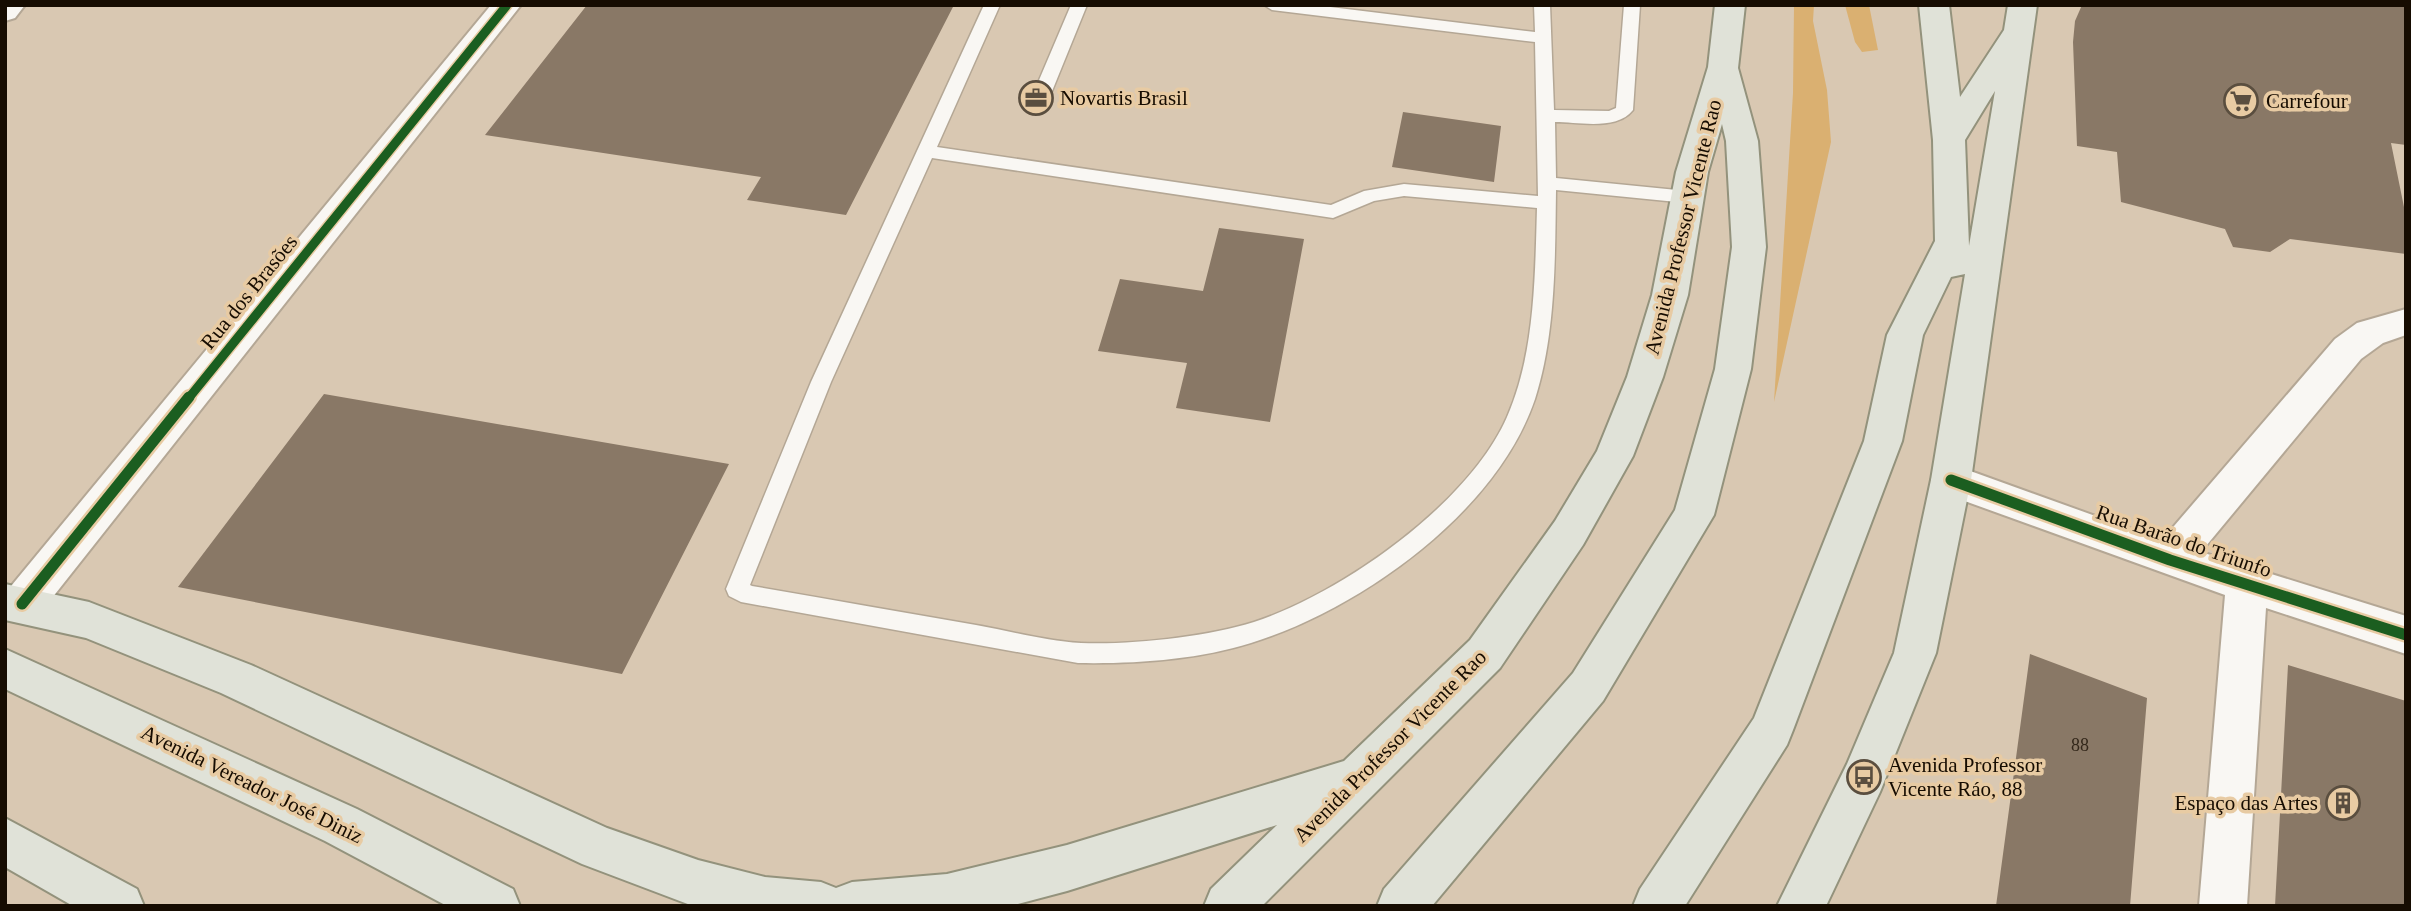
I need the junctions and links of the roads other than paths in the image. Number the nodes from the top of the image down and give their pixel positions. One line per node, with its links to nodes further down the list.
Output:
1 (11, 5): 10 (street)
2 (507, 5): 25 (street, Rua dos Brasões)
3 (992, 5): 17 (lane)
4 (1079, 5): 14 (lane)
5 (1272, 5): 12 (lane)
6 (1542, 5): 12 (lane)
7 (1632, 5): 15 (lane)
8 (1730, 5): 13 (main road, Avenida Professor Vicente Rao)
9 (1934, 5): 16 (main road)
10 (5, 12)
11 (2021, 16): 16 (main road); 22 (main road)
12 (1544, 38): 15 (lane)
13 (1723, 67): 19 (main road, Avenida Professor Vicente Rao); 35 (main road, Avenida Professor Vicente Rao)
14 (1037, 106)
15 (1546, 116): 18 (lane)
16 (1949, 140): 20 (main road)
17 (927, 151): 18 (lane); 18 (lane)
18 (1548, 193): 19 (lane)
19 (1687, 197): 28 (main road, Avenida Professor Vicente Rao)
20 (1953, 239): 22 (main road); 36 (main road)
21 (2406, 322): 23 (street)
22 (1954, 462): 23 (street, Rua Barão do Triunfo); 37 (main road)
23 (2170, 560): 24 (street, Rua Barão do Triunfo)
24 (2247, 584): 26 (street, Rua Barão do Triunfo); 38 (street)
25 (14, 603): 32 (main road)
26 (2406, 635)
27 (5, 668): 31 (main road, Avenida Vereador José Diniz)
28 (1356, 779): 33 (main road); 34 (main road, Avenida Professor Vicente Rao)
29 (5, 841): 30 (main road)
30 (120, 906)
31 (496, 906)
32 (821, 906)
33 (852, 906)
34 (1228, 906)
35 (1401, 906)
36 (1657, 906)
37 (1801, 906)
38 (2223, 906)

